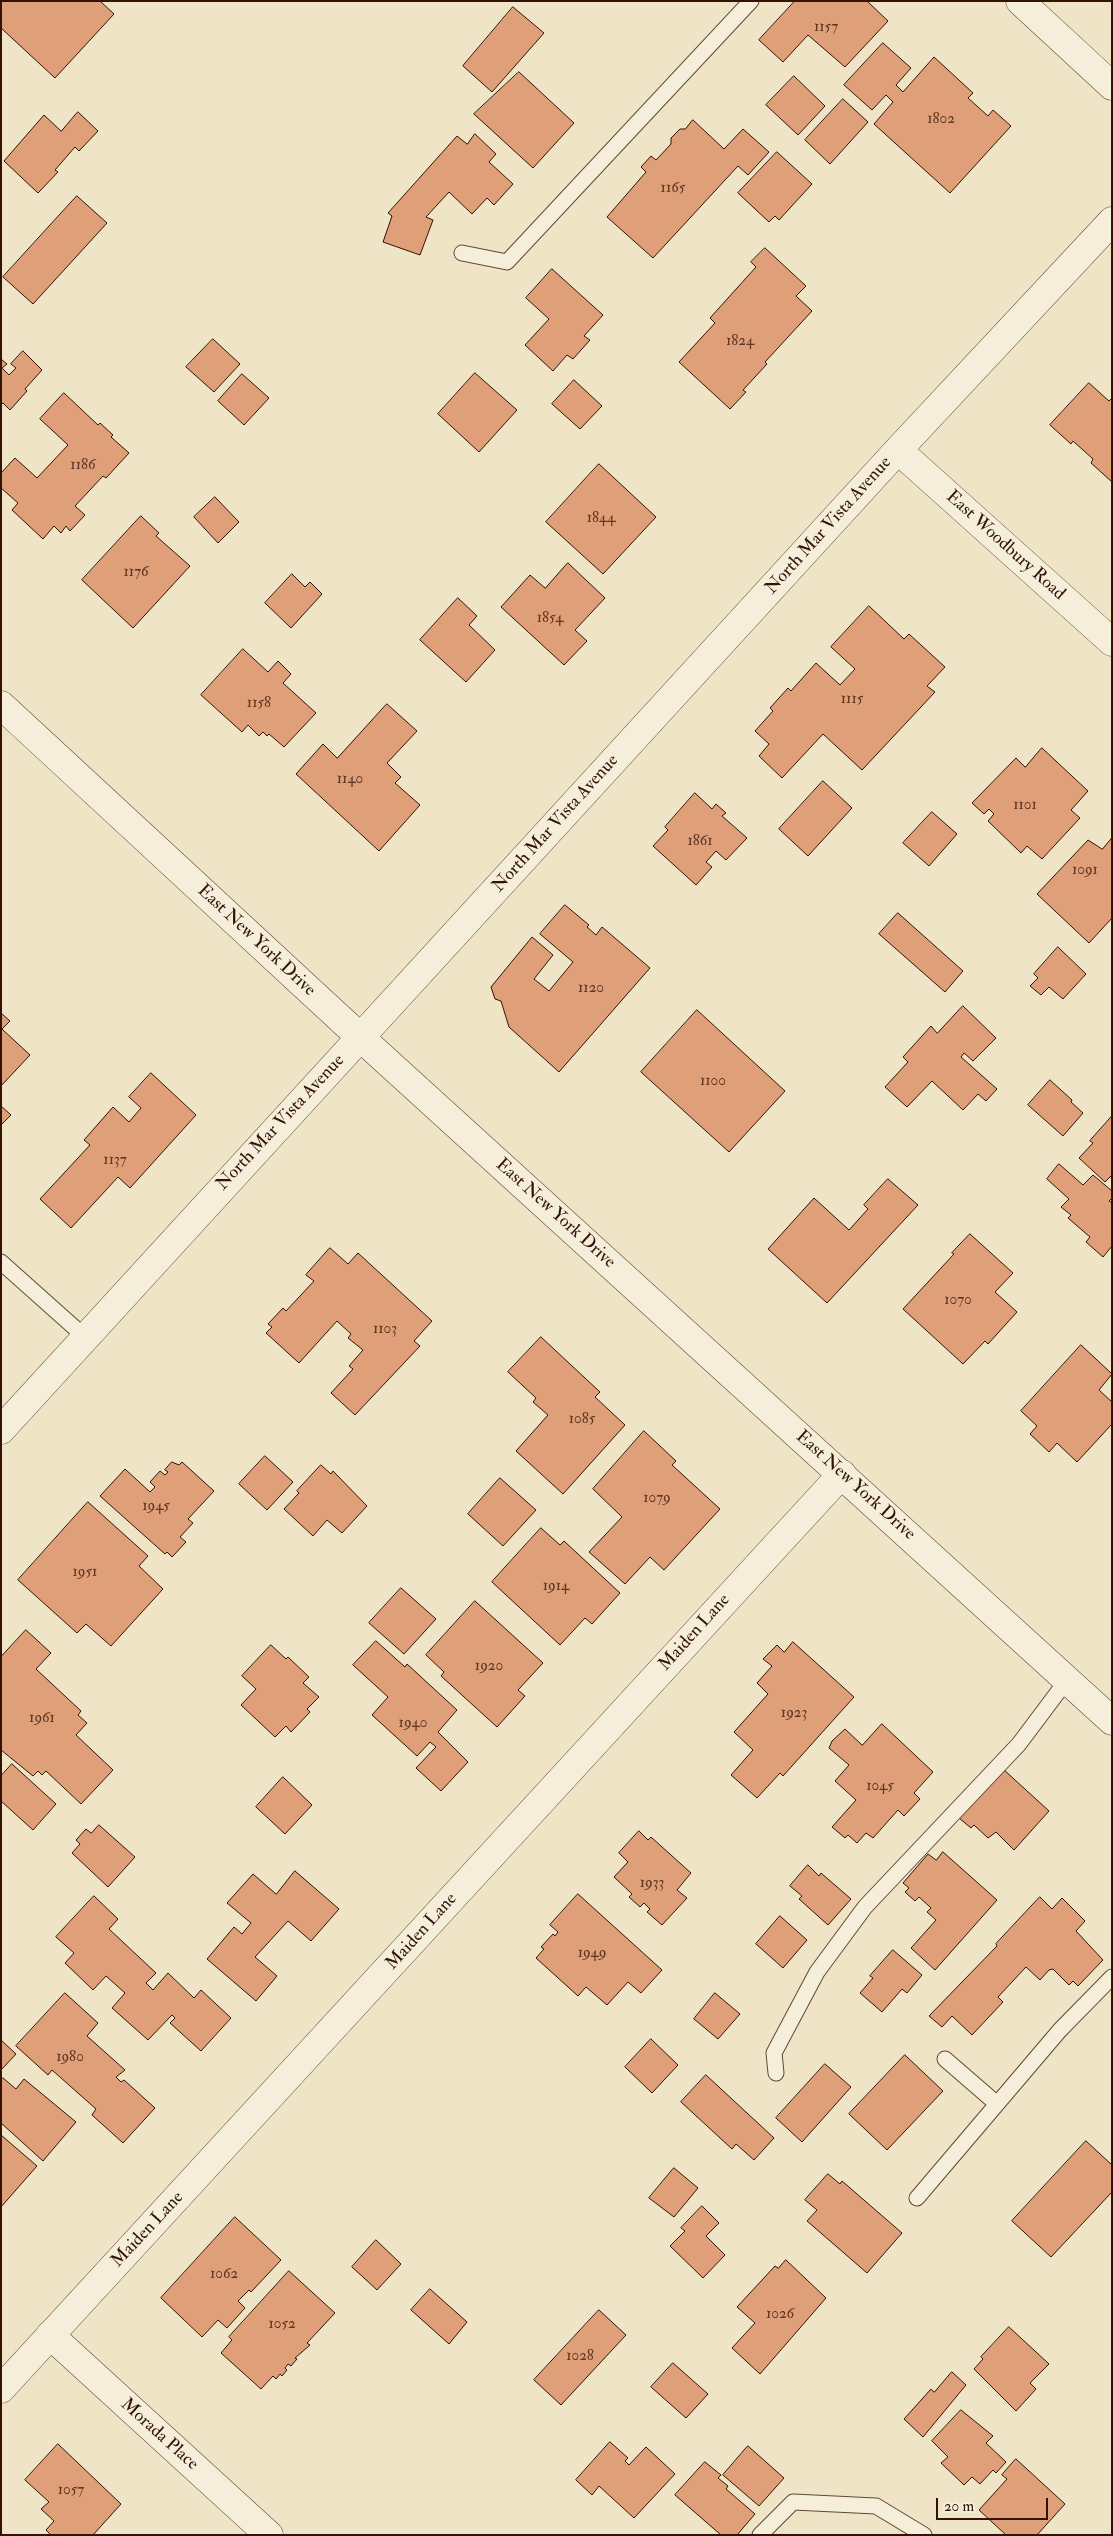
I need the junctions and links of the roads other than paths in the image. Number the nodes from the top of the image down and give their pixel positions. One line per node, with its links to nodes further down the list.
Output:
1 (751, 1): 5 (lane)
2 (1020, 1): 3 (street)
3 (1112, 86)
4 (1112, 221): 6 (street, North Mar Vista Avenue)
5 (462, 253)
6 (898, 450): 7 (street, East Woodbury Road); 9 (street, North Mar Vista Avenue)
7 (1112, 642)
8 (1, 705): 9 (street, East New York Drive)
9 (360, 1038): 11 (street, North Mar Vista Avenue); 13 (street, East New York Drive)
10 (1, 1262): 11 (lane)
11 (85, 1337): 12 (street, North Mar Vista Avenue)
12 (1, 1430)
13 (842, 1474): 14 (street, East New York Drive); 21 (street, Maiden Lane)
14 (1067, 1680): 15 (street, East New York Drive); 18 (lane)
15 (1112, 1721)
16 (1112, 1977): 19 (lane)
17 (945, 2059): 19 (lane)
18 (776, 2073)
19 (997, 2104): 20 (lane)
20 (917, 2198)
21 (50, 2336): 22 (street, Maiden Lane); 23 (street, Morada Place)
22 (1, 2389)
23 (269, 2535)
24 (760, 2535): 25 (lane)
25 (924, 2535)

